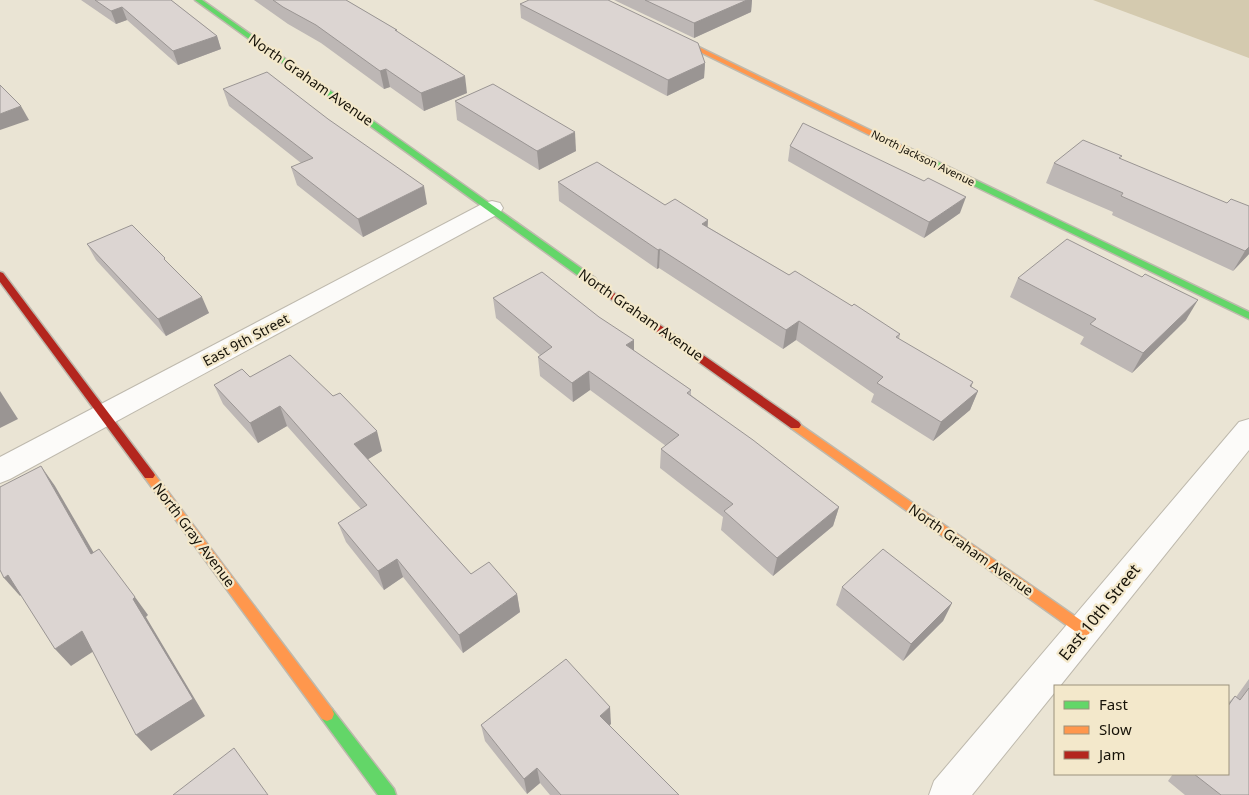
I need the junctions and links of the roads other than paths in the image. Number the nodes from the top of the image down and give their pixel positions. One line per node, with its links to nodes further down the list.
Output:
1 (198, 0): 3 (street, North Graham Avenue)
2 (597, 0): 5 (street, North Jackson Avenue)
3 (492, 208): 6 (street, East 9th Street); 9 (street, North Graham Avenue)
4 (0, 275): 6 (street, North Gray Avenue)
5 (1249, 316)
6 (105, 416): 8 (street, East 9th Street); 10 (street, North Gray Avenue)
7 (1249, 430): 9 (street, East 10th Street)
8 (0, 471)
9 (1084, 630): 11 (street, East 10th Street)
10 (388, 795)
11 (948, 795)

